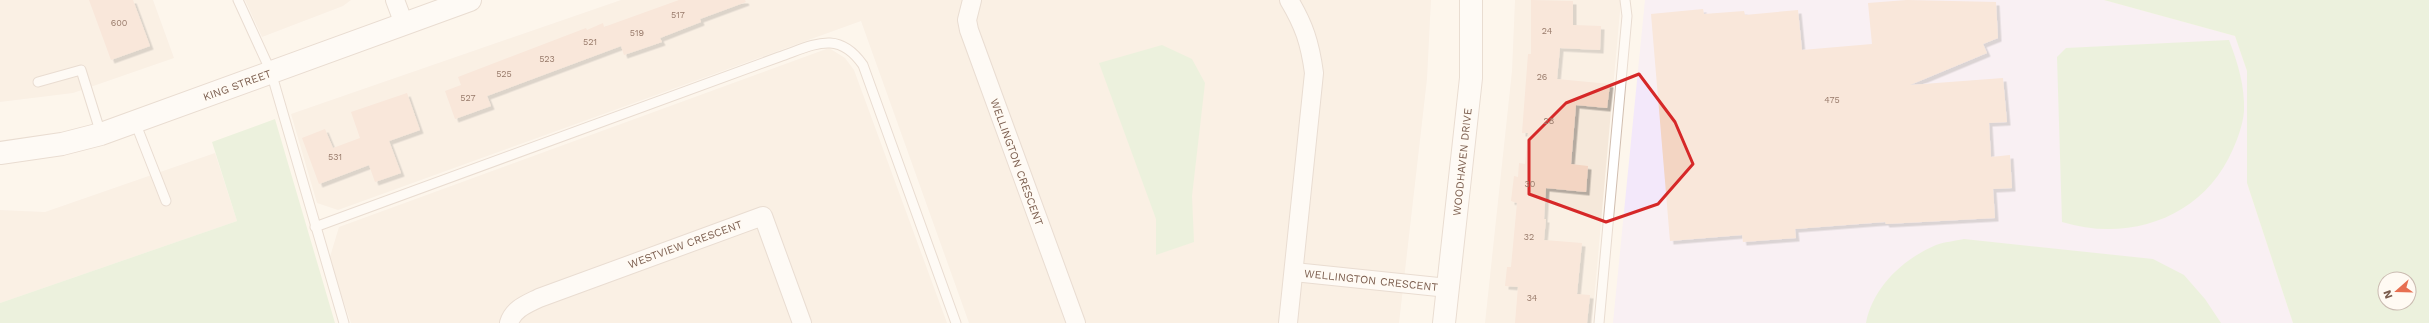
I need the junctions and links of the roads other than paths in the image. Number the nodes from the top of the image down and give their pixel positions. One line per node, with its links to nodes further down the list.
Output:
1 (238, 0): 9 (lane)
2 (395, 0): 8 (street)
3 (470, 0): 8 (street, KING STREET)
4 (972, 0): 22 (street, WELLINGTON CRESCENT)
5 (1289, 0): 16 (street, WELLINGTON CRESCENT)
6 (1471, 0): 17 (street, WOODHAVEN DRIVE)
7 (1625, 0): 25 (lane)
8 (404, 24): 9 (street, KING STREET)
9 (271, 72): 11 (street, KING STREET); 15 (lane)
10 (38, 82): 12 (lane)
11 (135, 122): 12 (street, KING STREET); 14 (lane)
12 (101, 134): 13 (street, KING STREET)
13 (0, 153)
14 (166, 201)
15 (315, 227): 18 (lane); 21 (lane)
16 (1294, 272): 17 (street, WELLINGTON CRESCENT); 23 (street, WELLINGTON CRESCENT)
17 (1448, 288): 24 (street, WOODHAVEN DRIVE)
18 (344, 323)
19 (509, 323): 20 (street, WESTVIEW CRESCENT)
20 (802, 323)
21 (956, 323)
22 (1076, 323)
23 (1288, 323)
24 (1444, 323)
25 (1599, 323)

